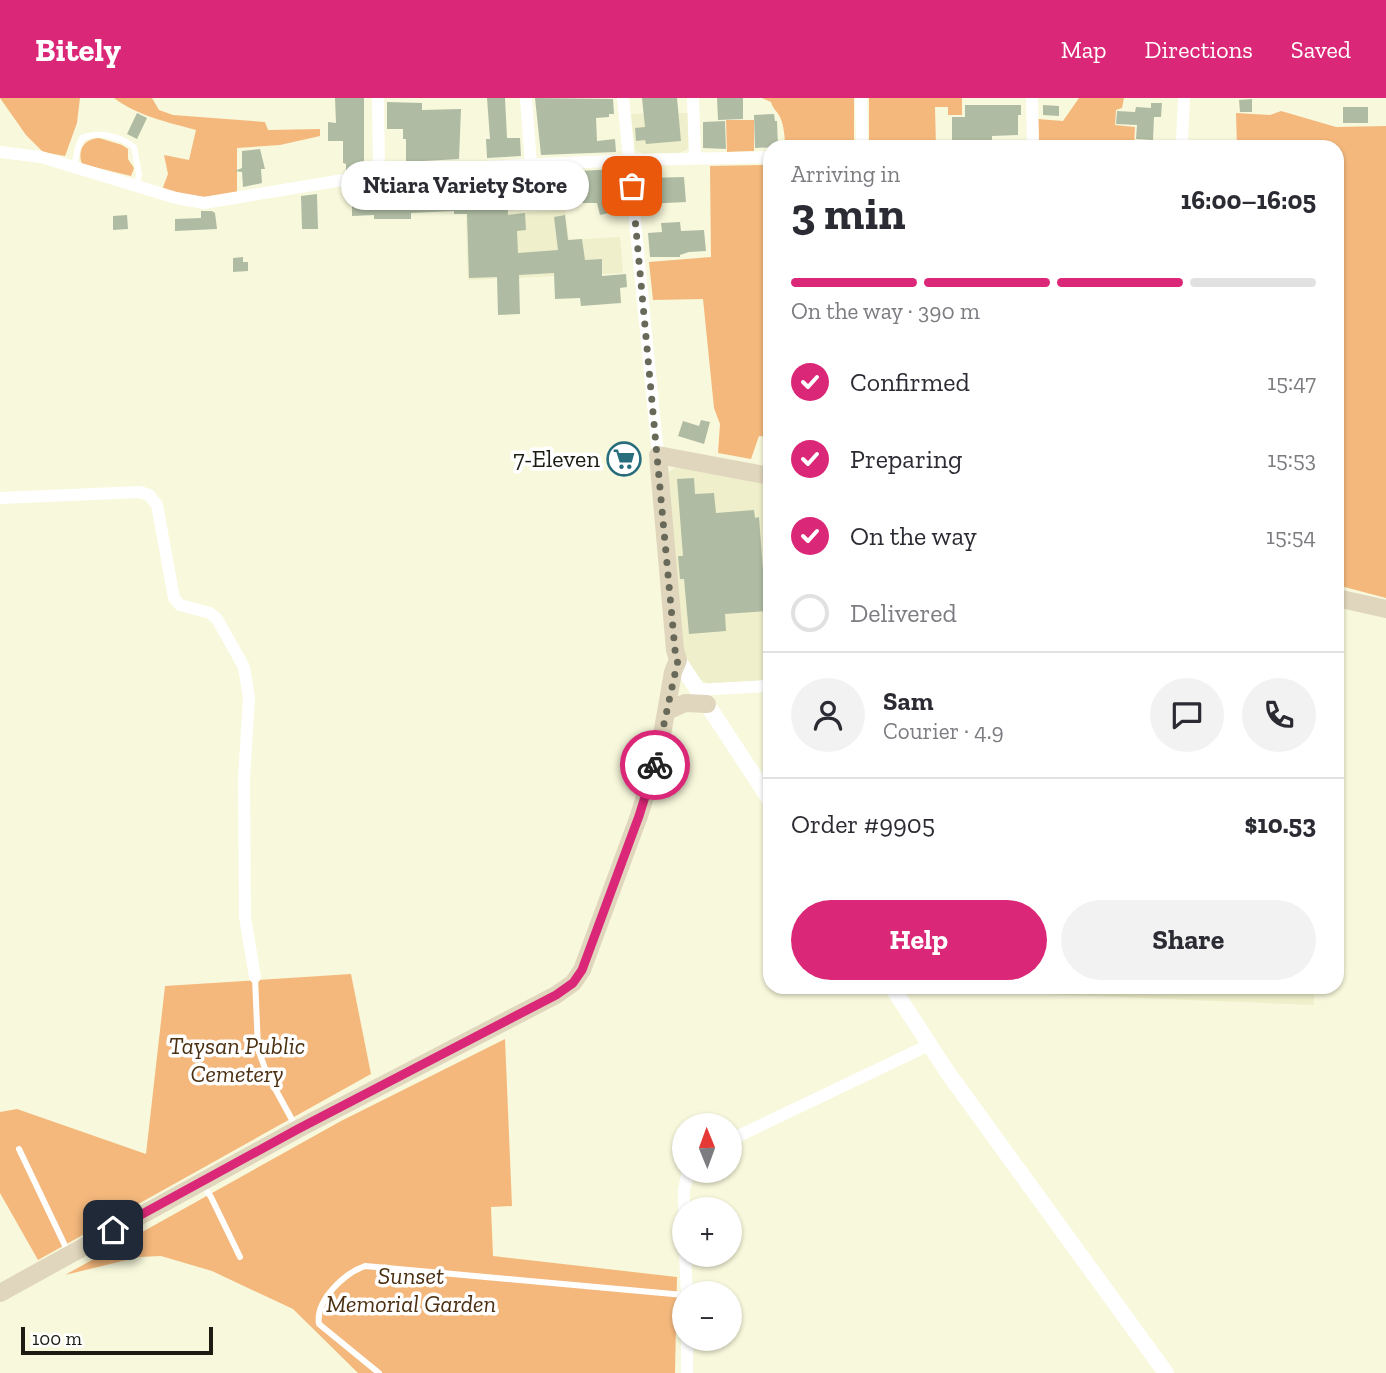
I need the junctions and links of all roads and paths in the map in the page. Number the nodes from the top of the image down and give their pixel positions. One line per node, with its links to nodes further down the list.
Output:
1 (378, 98): 17 (street)
2 (526, 98): 15 (street)
3 (623, 98): 14 (street)
4 (693, 98): 13 (street)
5 (861, 98): 8 (street)
6 (1032, 98): 9 (street)
7 (1184, 98): 10 (street)
8 (862, 140)
9 (1033, 140)
10 (1182, 140)
11 (0, 152): 16 (street)
12 (763, 157): 13 (street)
13 (695, 158): 14 (street)
14 (629, 160): 15 (street); 19 (street)
15 (530, 165): 17 (street)
16 (74, 167): 18 (street); 18 (lane)
17 (379, 173): 18 (street)
18 (137, 186)
19 (658, 455): 20 (main road); 24 (main road)
20 (763, 475)
21 (0, 498): 29 (street)
22 (1344, 600): 23 (main road)
23 (1386, 609)
24 (678, 660): 26 (street); 27 (main road)
25 (763, 687): 26 (street)
26 (702, 697): 27 (main road); 28 (street)
27 (667, 711): 32 (main road)
28 (763, 789)
29 (255, 977): 32 (lane)
30 (896, 994): 31 (street)
31 (929, 1045): 33 (street); 43 (street)
32 (298, 1129): 35 (main road)
33 (742, 1134)
34 (19, 1149): 36 (lane)
35 (201, 1183): 36 (main road); 37 (lane)
36 (69, 1254): 38 (main road)
37 (240, 1257)
38 (0, 1293)
39 (672, 1293): 41 (lane)
40 (687, 1351): 42 (street)
41 (379, 1373)
42 (687, 1373)
43 (1166, 1373)

